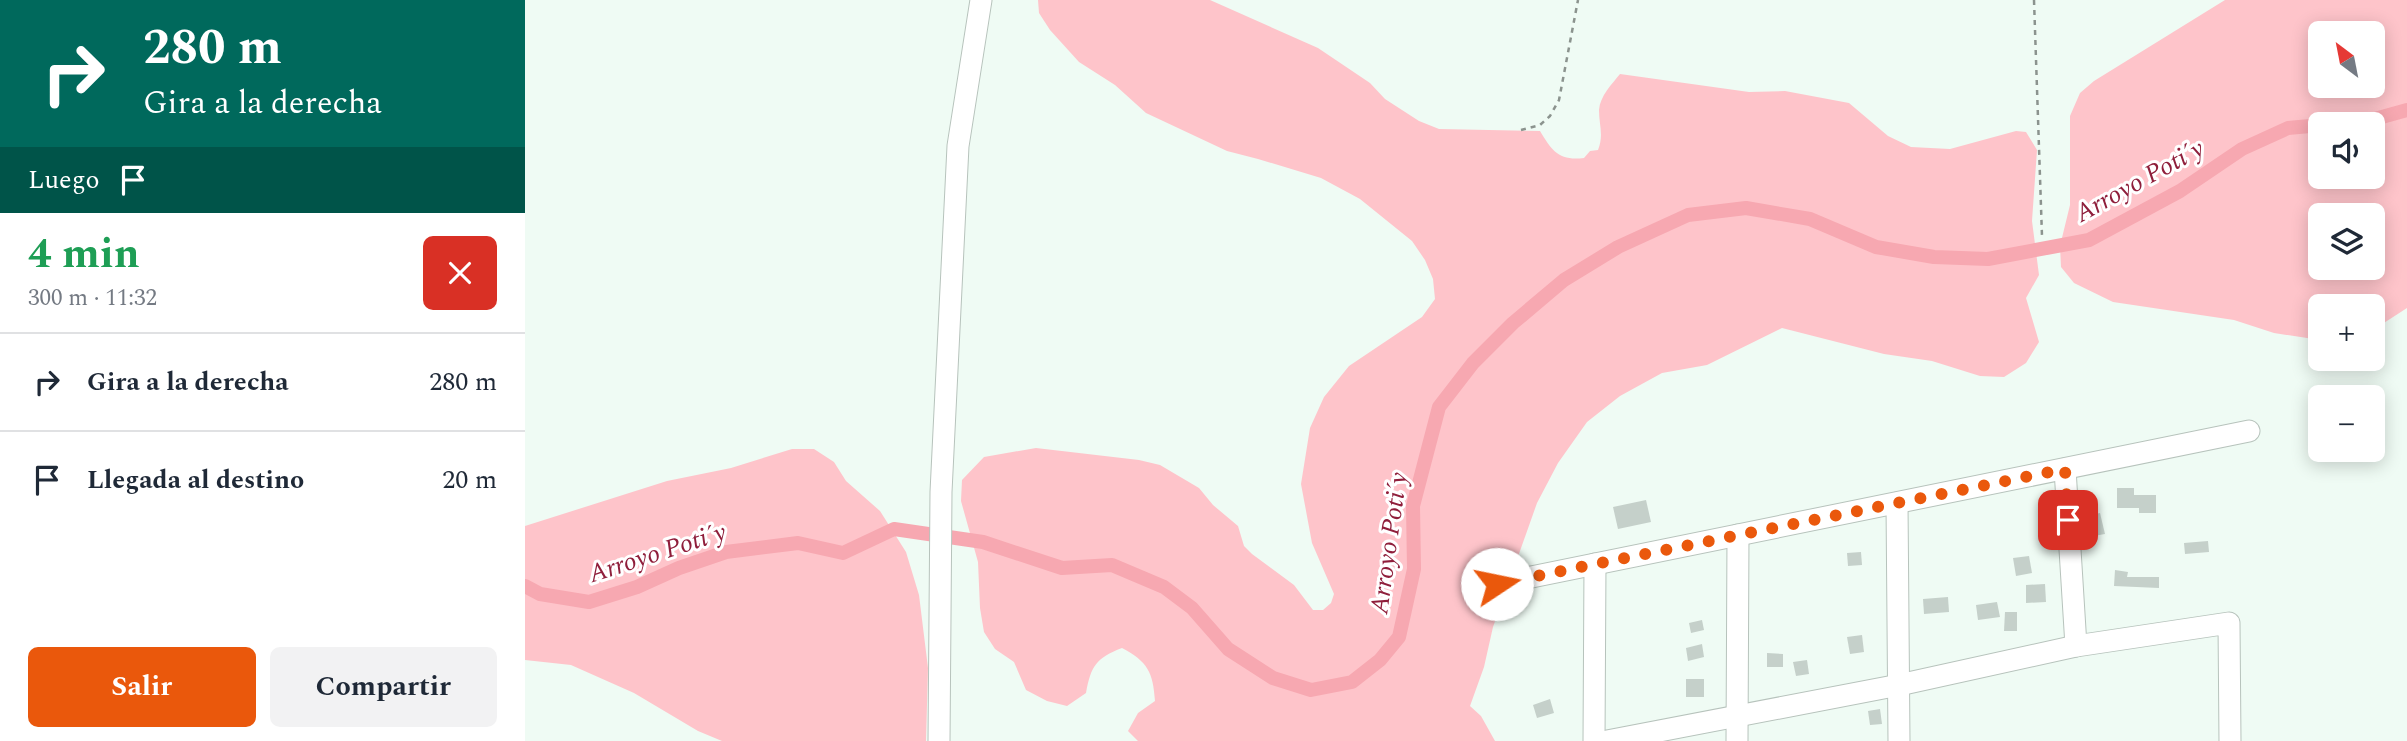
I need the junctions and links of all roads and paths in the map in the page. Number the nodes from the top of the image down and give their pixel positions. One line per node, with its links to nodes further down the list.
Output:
1 (981, 0): 15 (street)
2 (1578, 0): 4 (path)
3 (2034, 0): 5 (path)
4 (1521, 130)
5 (2042, 236)
6 (2249, 431): 7 (street)
7 (2065, 469): 8 (street); 12 (street)
8 (1897, 503): 9 (street); 13 (street)
9 (1738, 535): 10 (street); 14 (street)
10 (1595, 564): 11 (street); 16 (street)
11 (1497, 584)
12 (2076, 646): 13 (street); 20 (street)
13 (1899, 685): 14 (street); 19 (street)
14 (1737, 716): 17 (street); 18 (street)
15 (939, 741)
16 (1594, 741)
17 (1607, 741)
18 (1738, 741)
19 (1899, 741)
20 (2230, 741)

